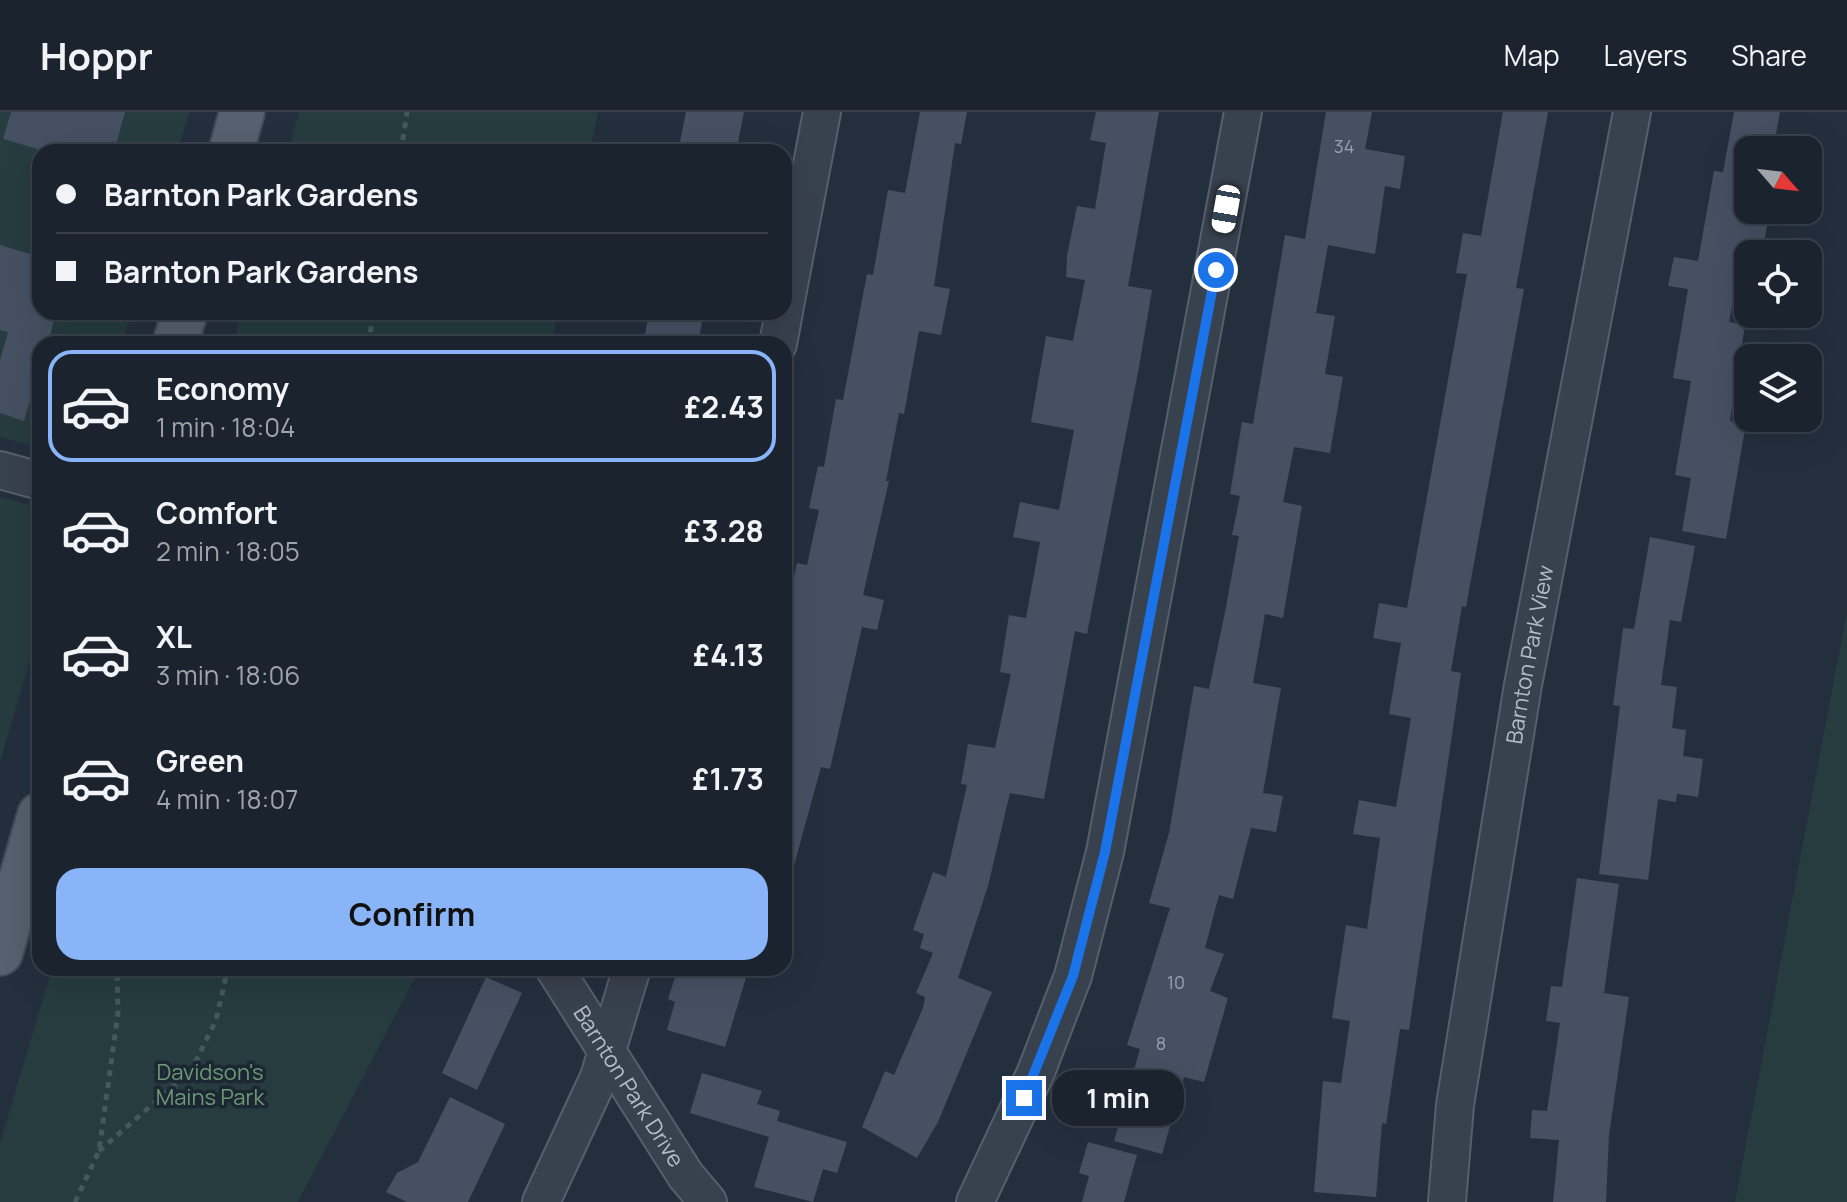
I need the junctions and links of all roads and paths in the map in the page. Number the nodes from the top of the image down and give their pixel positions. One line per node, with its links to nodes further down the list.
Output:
1 (242, 112): 6 (main road)
2 (407, 112): 7 (path)
3 (822, 112): 8 (street)
4 (1243, 112): 22 (street)
5 (1632, 112): 23 (street, Barnton Park View)
6 (233, 144)
7 (402, 144)
8 (792, 269)
9 (0, 470): 10 (street)
10 (32, 479)
11 (32, 843): 12 (main road)
12 (0, 953)
13 (117, 976): 18 (path)
14 (226, 976): 18 (path)
15 (559, 976): 17 (street, Barnton Park Drive)
16 (630, 976): 17 (street)
17 (607, 1052): 20 (street); 21 (street, Barnton Park Drive)
18 (99, 1151): 19 (path)
19 (75, 1202)
20 (541, 1202)
21 (708, 1202)
22 (975, 1202)
23 (1447, 1202)

